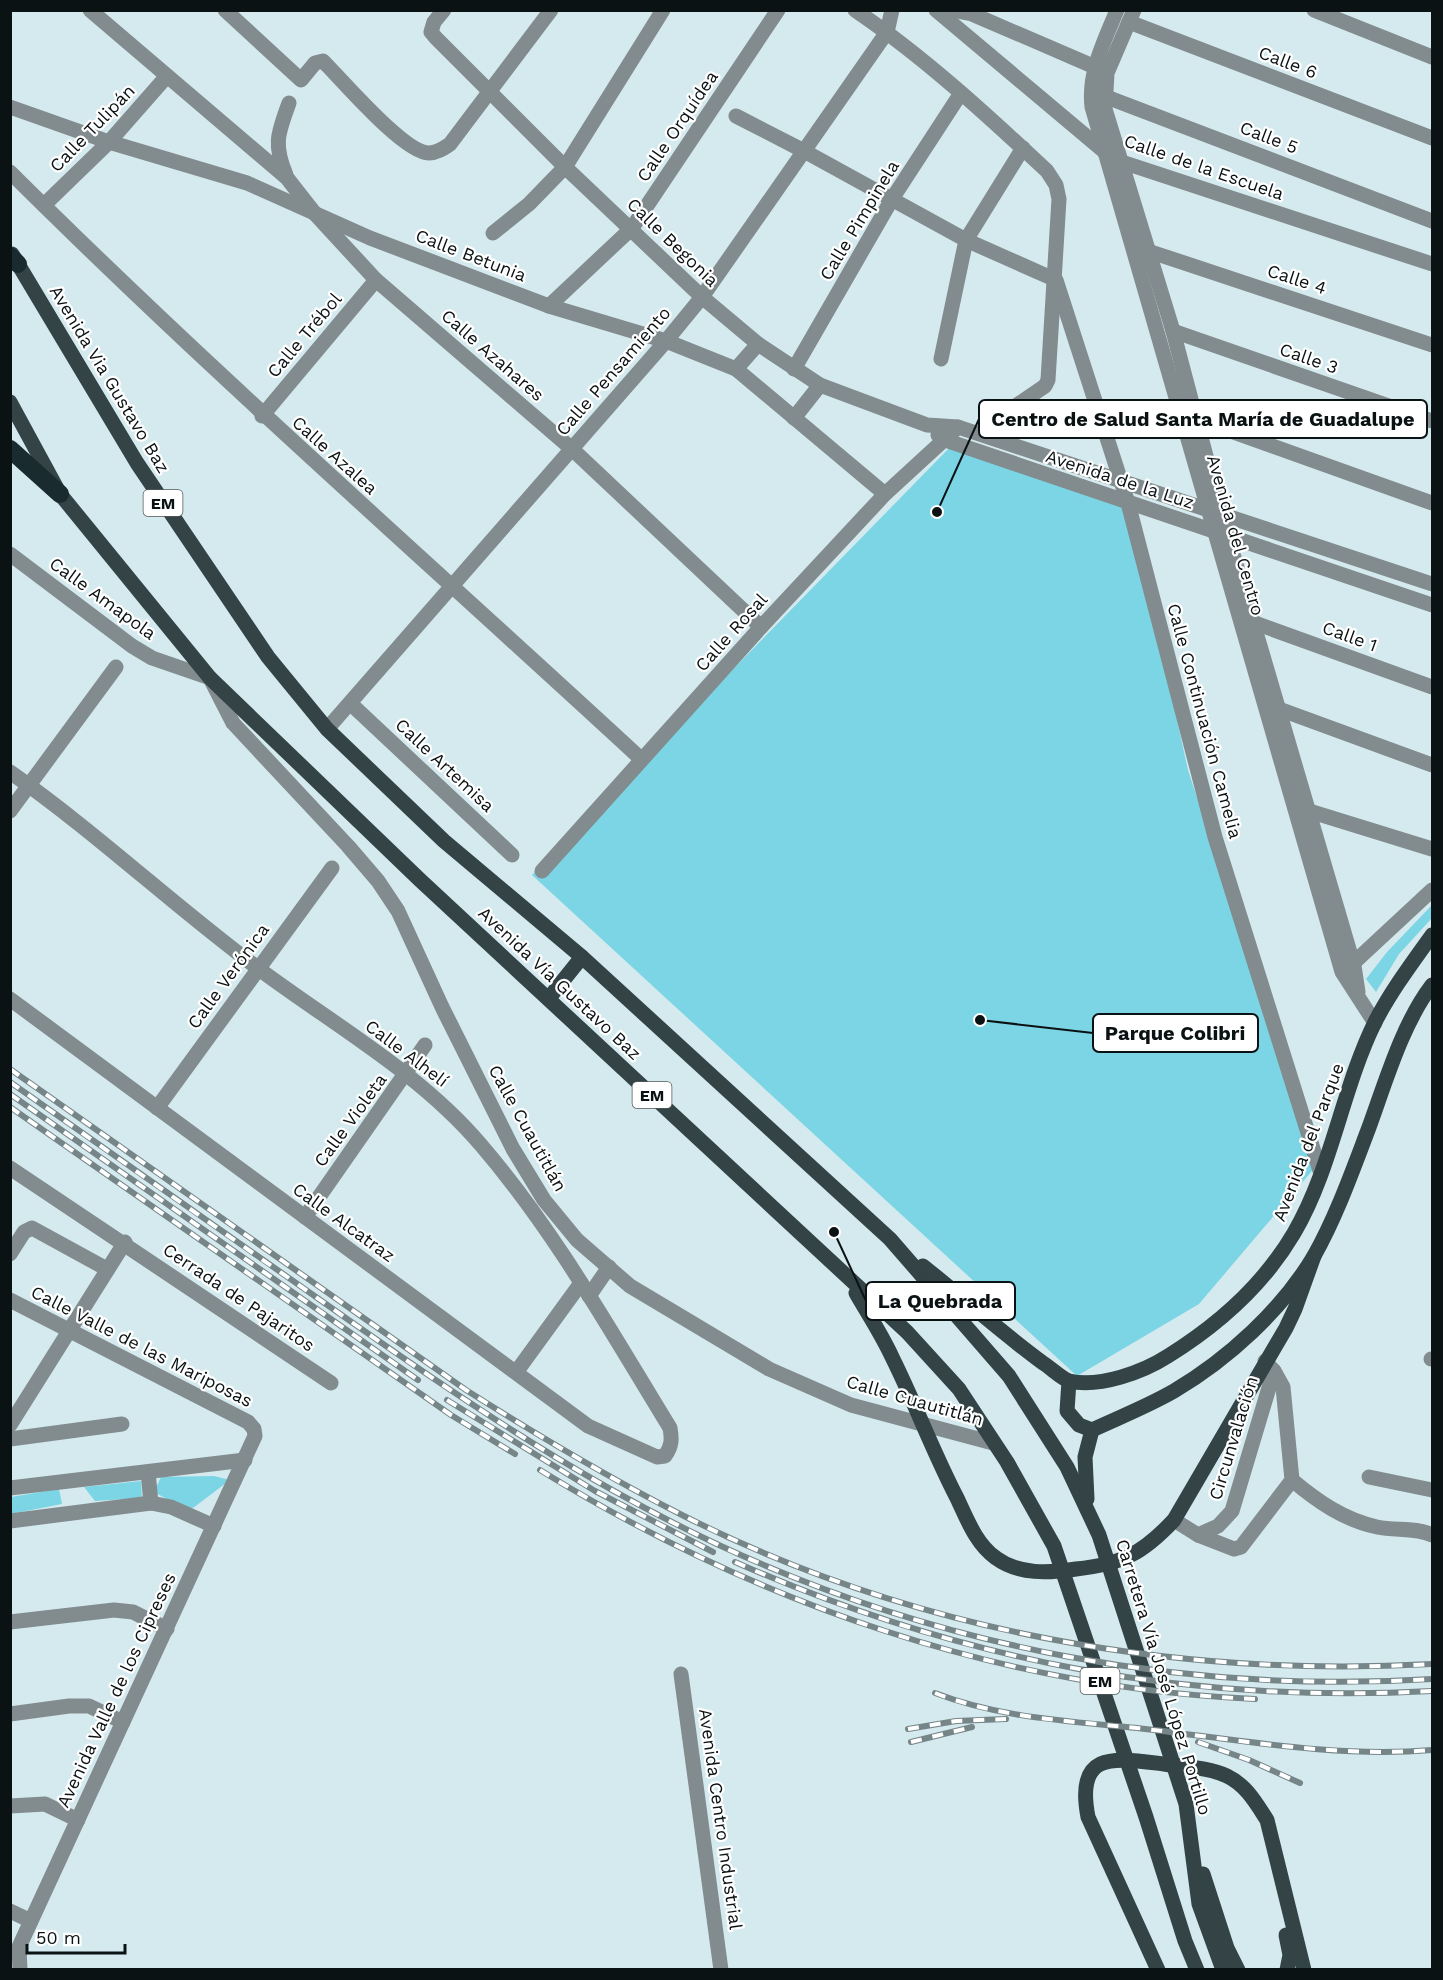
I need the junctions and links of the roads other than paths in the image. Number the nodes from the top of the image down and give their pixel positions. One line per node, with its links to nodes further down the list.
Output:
1 (90, 10): 17 (street, Calle Azahares)
2 (225, 10): 18 (street)
3 (444, 10): 18 (street, Calle Begonia)
4 (551, 10): 18 (street)
5 (663, 10): 30 (street)
6 (778, 10): 37 (street, Calle Orquídea)
7 (855, 10): 14 (street, Calle Continuación Camelia)
8 (892, 10): 14 (street, Calle Pensamiento)
9 (936, 10): 28 (street, Calle de la Escuela)
10 (952, 10): 16 (street)
11 (1117, 10): 16 (street, Avenida del Centro)
12 (1314, 10): 15 (street)
13 (1132, 16): 16 (street, Avenida del Centro); 24 (street, Calle 6)
14 (887, 32): 19 (street, Calle Continuación Camelia); 27 (street, Calle Pensamiento)
15 (1432, 57)
16 (1101, 70): 20 (street, Avenida del Centro)
17 (167, 76): 25 (street, Calle Tulipán); 32 (street, Calle Azahares)
18 (490, 91): 30 (street, Calle Begonia)
19 (961, 93): 26 (street, Calle Continuación Camelia); 33 (street, Calle Pimpinela)
20 (1097, 93): 28 (street, Avenida del Centro); 29 (street, Avenida del Centro); 36 (street, Calle 5)
21 (289, 103): 32 (street, Calle Azahares)
22 (10, 106): 25 (street, Calle Betunia)
23 (736, 116): 27 (street)
24 (1432, 138)
25 (110, 142): 34 (street, Calle Tulipán); 35 (street, Calle Betunia)
26 (1023, 148): 39 (street); 44 (street, Calle Continuación Camelia)
27 (804, 151): 33 (street); 45 (street, Calle Pensamiento)
28 (1105, 152): 29 (street, Calle de la Escuela); 71 (street, Avenida del Centro)
29 (1122, 162): 40 (street, Avenida del Centro); 42 (street, Calle de la Escuela)
30 (565, 167): 37 (street, Calle Begonia); 38 (street)
31 (10, 172): 34 (street, Calle Azalea)
32 (287, 178): 35 (street, Calle Azahares)
33 (892, 200): 39 (street); 53 (street, Calle Pimpinela)
34 (44, 205): 56 (street, Calle Azalea)
35 (316, 215): 43 (street, Calle Azahares); 46 (street, Calle Betunia)
36 (1432, 221)
37 (632, 228): 45 (street, Calle Begonia); 46 (street, Calle Orquídea)
38 (493, 233)
39 (966, 240): 44 (street); 51 (street)
40 (1148, 251): 47 (street, Avenida del Centro); 50 (street, Calle 4)
41 (13, 257): 84 (main road, Avenida Via Gustavo Baz / EM)
42 (1432, 264)
43 (376, 280): 56 (street, Calle Trébol); 65 (street, Calle Azahares)
44 (1056, 280): 57 (street, Calle Continuación Camelia); 66 (street, Calle Continuación Camelia)
45 (702, 297): 48 (street, Calle Pensamiento); 49 (street, Calle Begonia)
46 (549, 306): 48 (street, Calle Betunia)
47 (1173, 331): 59 (street, Avenida del Centro); 60 (street, Calle 3)
48 (666, 341): 52 (street, Calle Betunia); 65 (street, Calle Pensamiento)
49 (758, 344): 52 (street); 53 (street, Calle Begonia)
50 (1432, 345)
51 (941, 359)
52 (736, 369): 58 (street, Calle Betunia)
53 (794, 369): 54 (street, Calle Begonia)
54 (820, 386): 58 (street); 61 (street, Calle Begonia)
55 (10, 402): 67 (main road, EM)
56 (262, 416): 74 (street, Calle Azalea)
57 (1001, 416)
58 (794, 418): 68 (street, Calle Betunia)
59 (1197, 419): 70 (street); 71 (street, Avenida del Centro)
60 (1432, 421)
61 (927, 425): 62 (street, Avenida de la Luz); 63 (street, Avenida de la Luz)
62 (958, 427): 63 (street, Calle Rosal); 66 (street, Avenida de la Luz)
63 (945, 440): 68 (street, Calle Rosal); 69 (street, Avenida de la Luz)
64 (10, 449): 67 (highway)
65 (572, 449): 74 (street, Calle Pensamiento); 78 (street, Calle Azahares)
66 (1121, 482): 69 (street, Calle Continuación Camelia); 71 (street, Avenida de la Luz)
67 (60, 494): 80 (main road, EM)
68 (885, 494): 78 (street, Calle Rosal)
69 (1128, 503): 72 (street, Avenida de la Luz); 108 (street, Calle Continuación Camelia)
70 (1432, 503)
71 (1214, 510): 72 (street, Avenida del Centro); 75 (street, Avenida de la Luz)
72 (1221, 533): 76 (street, Avenida de la Luz); 77 (street, Avenida del Centro); 99 (street, Avenida del Centro)
73 (10, 554): 80 (street, Calle Amapola)
74 (452, 584): 82 (street, Calle Pensamiento); 85 (street, Calle Azalea)
75 (1432, 584)
76 (1432, 605)
77 (1255, 623): 81 (street, Calle 1); 83 (street, Avenida del Centro)
78 (760, 627): 85 (street, Calle Rosal)
79 (116, 667): 88 (street)
80 (210, 678): 101 (main road, Avenida Vía Gustavo Baz / EM); 114 (street, Calle Cuautitlán)
81 (1432, 687)
82 (351, 704): 84 (street, Calle Pensamiento); 92 (street, Calle Artemisa)
83 (1279, 709): 86 (street); 90 (street, Avenida del Centro)
84 (327, 729): 97 (main road, Avenida Vía Gustavo Baz / EM)
85 (641, 759): 94 (street, Calle Rosal)
86 (1432, 765)
87 (10, 772): 88 (street, Calle Alhelí)
88 (30, 786): 89 (street); 98 (street, Calle Alhelí)
89 (10, 811)
90 (1310, 811): 91 (street); 99 (street, Avenida del Centro)
91 (1432, 849)
92 (512, 855)
93 (332, 868): 98 (street, Calle Verónica)
94 (542, 872)
95 (1432, 890): 99 (street)
96 (1432, 935): 103 (main road, Avenida del Parque)
97 (582, 957): 101 (main road); 110 (main road, Avenida Vía Gustavo Baz / EM)
98 (258, 968): 105 (street, Calle Alhelí); 106 (street, Calle Verónica)
99 (1348, 969): 103 (street, Avenida del Centro)
100 (1432, 985): 113 (main road)
101 (549, 998): 116 (main road, Avenida Vía Gustavo Baz / EM)
102 (10, 999): 106 (street, Calle Alcatraz)
103 (1375, 1023): 108 (main road, Avenida del Parque)
104 (425, 1045): 105 (street, Calle Violeta)
105 (406, 1075): 109 (street, Calle Violeta); 117 (street, Calle Alhelí)
106 (157, 1108): 109 (street, Calle Alcatraz)
107 (10, 1168): 111 (street, Cerrada de Pajaritos)
108 (1320, 1171): 122 (main road, Avenida del Parque)
109 (305, 1217): 121 (street, Calle Alcatraz)
110 (890, 1239): 122 (main road); 139 (main road, Avenida Vía Gustavo Baz / EM)
111 (125, 1242): 115 (street); 123 (street, Cerrada de Pajaritos)
112 (10, 1254): 115 (street)
113 (1314, 1256): 120 (main road); 128 (main road)
114 (609, 1267): 117 (street); 126 (street, Calle Cuautitlán)
115 (107, 1269): 119 (street)
116 (849, 1280): 126 (main road); 130 (main road, Avenida Vía Gustavo Baz / EM)
117 (585, 1289): 121 (street); 131 (street, Calle Alhelí)
118 (10, 1300): 119 (street, Calle Valle de las Mariposas)
119 (70, 1330): 125 (street); 127 (street, Calle Valle de las Mariposas)
120 (1269, 1366): 135 (street, Circunvalación); 140 (main road); 144 (street, Circunvalación)
121 (517, 1371): 131 (street, Calle Alcatraz)
122 (1069, 1381): 128 (main road)
123 (331, 1383)
124 (122, 1424): 129 (street)
125 (10, 1425)
126 (923, 1425): 130 (street, Calle Cuautitlán); 140 (main road)
127 (254, 1429): 132 (street, Avenida Valle de los Cipreses)
128 (1092, 1430): 139 (main road)
129 (10, 1438)
130 (993, 1443): 160 (main road, Avenida Vía Gustavo Baz / EM)
131 (665, 1456)
132 (245, 1460): 133 (street); 142 (street, Avenida Valle de los Cipreses)
133 (148, 1472): 136 (street); 138 (street)
134 (1369, 1477): 137 (street)
135 (1292, 1480): 144 (street); 145 (street)
136 (10, 1488)
137 (1432, 1490)
138 (151, 1503): 141 (street); 142 (street)
139 (1088, 1508): 143 (main road, Avenida Vía Gustavo Baz / EM)
140 (1174, 1520): 144 (street)
141 (10, 1521)
142 (214, 1526): 147 (street, Avenida Valle de los Cipreses)
143 (1099, 1535): 153 (main road, Carretera Vía José López Portillo / EM)
144 (1198, 1535)
145 (1432, 1535)
146 (10, 1622): 147 (street)
147 (166, 1629): 150 (street, Avenida Valle de los Cipreses)
148 (681, 1674): 158 (street, Avenida Centro Industrial)
149 (10, 1714): 150 (street)
150 (123, 1722): 152 (street, Avenida Valle de los Cipreses)
151 (10, 1806): 152 (street)
152 (78, 1820): 156 (street, Avenida Valle de los Cipreses)
153 (1194, 1847): 161 (main road, Carretera Vía José López Portillo / EM); 162 (main road)
154 (1283, 1881): 159 (main road); 163 (main road); 164 (main road)
155 (10, 1911): 156 (street)
156 (31, 1921): 157 (street, Avenida Valle de los Cipreses)
157 (21, 1970)
158 (722, 1970)
159 (1158, 1970)
160 (1197, 1970)
161 (1223, 1970)
162 (1238, 1970)
163 (1287, 1970)
164 (1304, 1970)

